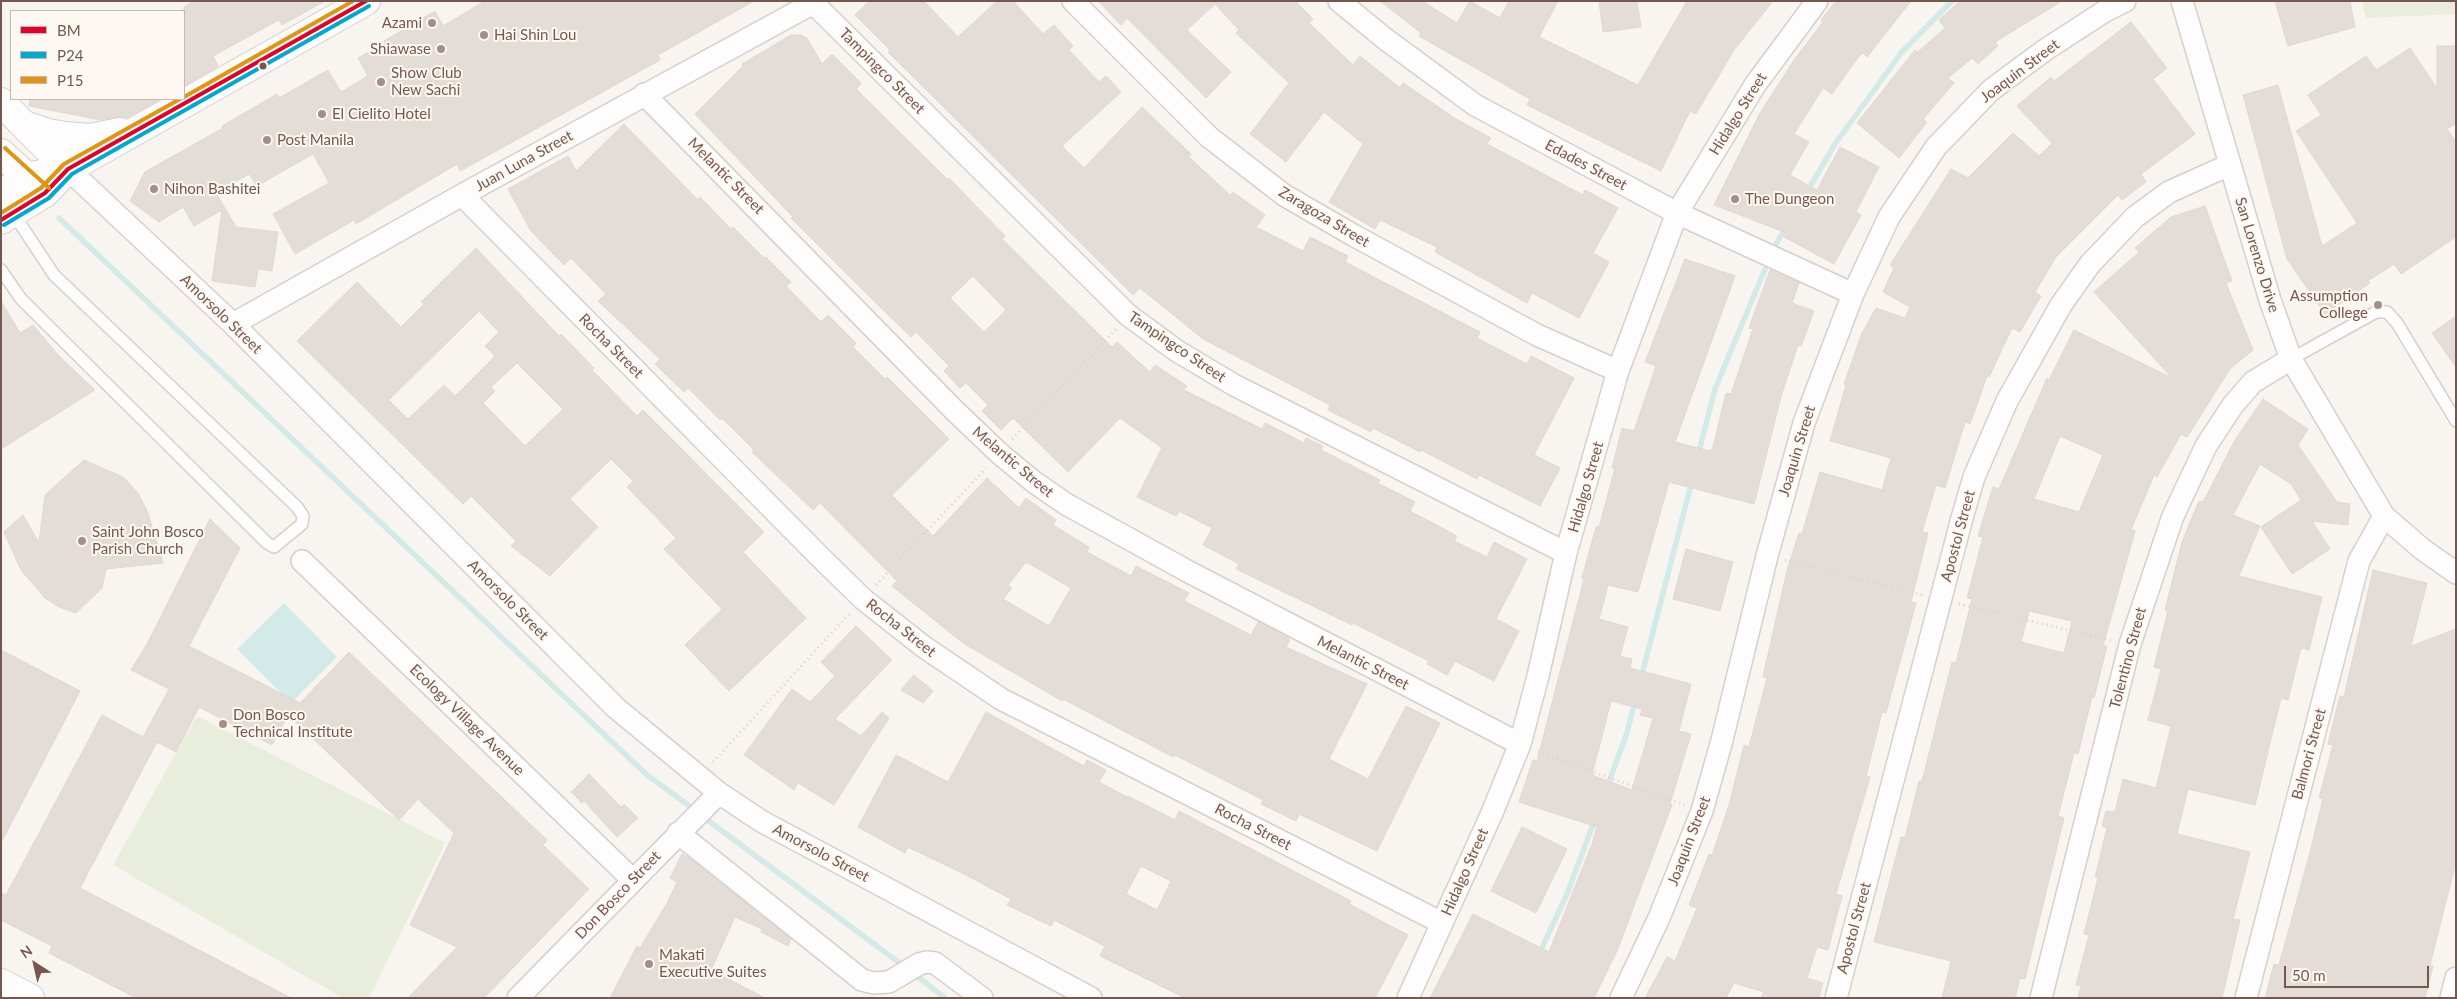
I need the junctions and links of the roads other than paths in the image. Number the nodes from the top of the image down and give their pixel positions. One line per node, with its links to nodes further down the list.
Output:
1 (366, 1): 10 (main road)
2 (1073, 1): 23 (street, Zaragoza Street)
3 (1339, 1): 18 (street, Edades Street)
4 (1817, 1): 18 (street, Hidalgo Street)
5 (2125, 1): 20 (street, Joaquin Street)
6 (2182, 1): 13 (street, San Lorenzo Drive)
7 (815, 2): 8 (street, Juan Luna Street); 26 (street, Tampingco Street)
8 (644, 94): 16 (street, Juan Luna Street); 29 (street, Melantic Street)
9 (1, 102): 11 (main road, Amorsolo Street)
10 (159, 119): 11 (main road); 14 (main road)
11 (24, 125): 14 (main road, Amorsolo Street)
12 (1, 153): 15 (main road)
13 (2229, 165): 22 (street, San Lorenzo Drive); 42 (street, Apostol Street)
14 (68, 168): 15 (main road); 21 (street, Amorsolo Street)
15 (35, 185): 17 (main road)
16 (462, 195): 21 (street, Juan Luna Street); 33 (street, Rocha Street)
17 (4, 205): 19 (lane)
18 (1677, 213): 20 (street, Edades Street); 23 (street, Hidalgo Street)
19 (1, 270)
20 (1853, 294): 41 (street, Joaquin Street)
21 (233, 324): 30 (street, Amorsolo Street)
22 (2291, 359): 24 (lane); 25 (street, San Lorenzo Drive); 43 (street, Tolentino Street)
23 (1618, 371): 26 (street, Hidalgo Street)
24 (2456, 421)
25 (2384, 516): 28 (street, San Lorenzo Drive); 44 (street, Balmori Street)
26 (1566, 553): 29 (street, Hidalgo Street)
27 (302, 561): 32 (street, Ecology Village Avenue)
28 (2456, 573)
29 (1520, 744): 33 (street, Hidalgo Street)
30 (718, 793): 31 (street, Don Bosco Street); 39 (street, Amorsolo Street)
31 (678, 834): 32 (street, Don Bosco Street); 38 (street)
32 (633, 880): 37 (street, Don Bosco Street)
33 (1442, 923): 40 (street, Hidalgo Street)
34 (2456, 978): 45 (street)
35 (1, 983): 36 (main road)
36 (30, 998)
37 (518, 998)
38 (982, 998)
39 (1091, 998)
40 (1408, 998)
41 (1621, 998)
42 (1836, 998)
43 (2041, 998)
44 (2246, 998)
45 (2451, 998)

